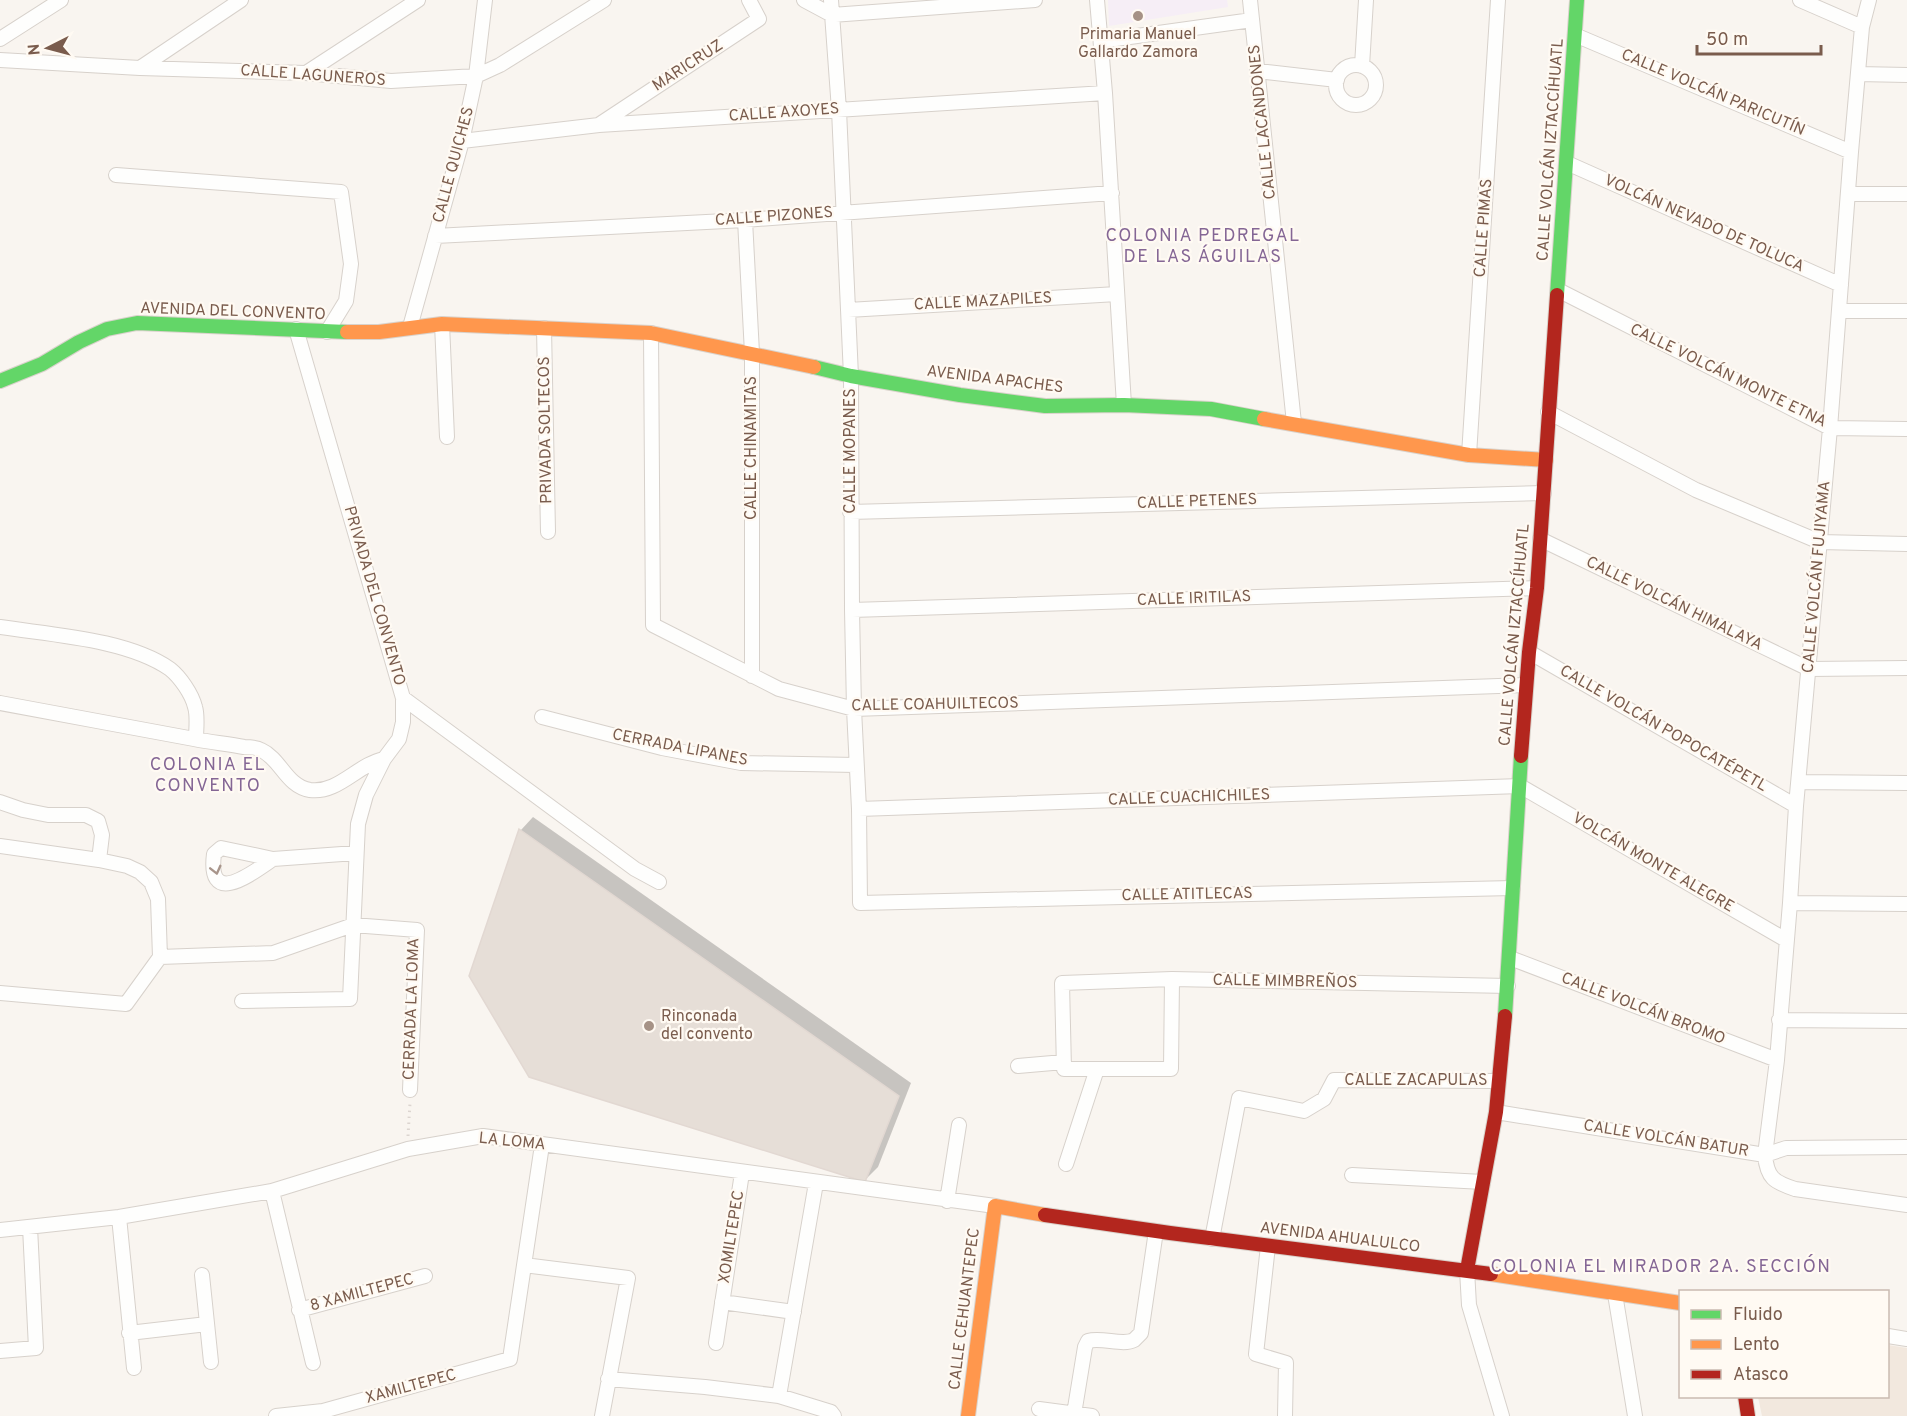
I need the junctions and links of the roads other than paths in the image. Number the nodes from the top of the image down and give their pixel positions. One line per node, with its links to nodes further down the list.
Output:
1 (61, 0): 21 (street)
2 (242, 0): 25 (street)
3 (418, 0): 27 (street)
4 (485, 0): 30 (street, CALLE QUICHES)
5 (604, 0): 30 (street, CALLE LAGUNEROS)
6 (749, 0): 34 (street, MARICRUZ)
7 (804, 0): 17 (street)
8 (831, 0): 17 (street, CALLE MOPANES)
9 (1035, 0): 17 (street)
10 (1097, 0): 22 (street)
11 (1250, 0): 18 (street, CALLE LACANDONES)
12 (1366, 0): 24 (street)
13 (1498, 0): 66 (street, CALLE PIMAS)
14 (1577, 0): 20 (street, CALLE VOLCÁN IZTACCÍHUATL)
15 (1800, 0): 19 (street)
16 (1869, 0): 19 (street, CALLE VOLCÁN FUJIYAMA)
17 (832, 15): 33 (street, CALLE MOPANES)
18 (1252, 20): 22 (street); 26 (street, CALLE LACANDONES)
19 (1863, 27): 28 (street, CALLE VOLCÁN FUJIYAMA)
20 (1575, 34): 36 (street, CALLE VOLCÁN PARICUTÍN); 37 (street, CALLE VOLCÁN IZTACCÍHUATL)
21 (0, 39)
22 (1101, 41): 32 (street)
23 (0, 60): 25 (street, CALLE LAGUNEROS)
24 (1362, 66): 31 (street); 31 (street)
25 (140, 68): 27 (street, CALLE LAGUNEROS)
26 (1258, 71): 31 (street); 62 (street, CALLE LACANDONES)
27 (306, 73): 30 (street, CALLE LAGUNEROS)
28 (1858, 74): 29 (street); 36 (street, CALLE VOLCÁN FUJIYAMA)
29 (1907, 75)
30 (476, 76): 35 (street, CALLE QUICHES)
31 (1337, 80)
32 (1106, 93): 33 (street, CALLE AXOYES); 39 (street)
33 (839, 110): 34 (street, CALLE AXOYES); 42 (street, CALLE MOPANES)
34 (599, 125): 35 (street, CALLE AXOYES)
35 (462, 141): 44 (street, CALLE QUICHES)
36 (1851, 152): 40 (street, CALLE VOLCÁN FUJIYAMA)
37 (1567, 163): 45 (street, VOLCÁN NEVADO DE TOLUCA); 46 (street, CALLE VOLCÁN IZTACCÍHUATL)
38 (116, 175): 55 (street)
39 (1112, 193): 42 (street, CALLE PIZONES); 47 (street)
40 (1848, 194): 41 (street); 45 (street, CALLE VOLCÁN FUJIYAMA)
41 (1907, 194)
42 (843, 213): 43 (street, CALLE PIZONES); 48 (street, CALLE MOPANES)
43 (745, 220): 44 (street, CALLE PIZONES); 57 (street, CALLE CHINAMITAS)
44 (435, 236): 52 (street, CALLE QUICHES)
45 (1841, 285): 49 (street, CALLE VOLCÁN FUJIYAMA)
46 (1558, 290): 61 (street, CALLE VOLCÁN IZTACCÍHUATL); 63 (street, CALLE VOLCÁN MONTE ETNA)
47 (1117, 294): 48 (street, CALLE MAZAPILES); 60 (street)
48 (848, 310): 58 (street, CALLE MOPANES)
49 (1839, 311): 50 (street); 63 (street, CALLE VOLCÁN FUJIYAMA)
50 (1907, 311)
51 (442, 324): 52 (street, AVENIDA DEL CONVENTO); 53 (street, AVENIDA APACHES); 65 (street)
52 (410, 327): 55 (street, AVENIDA DEL CONVENTO)
53 (544, 328): 56 (street, AVENIDA APACHES); 70 (street, PRIVADA SOLTECOS)
54 (297, 329): 55 (street, AVENIDA DEL CONVENTO); 59 (street, AVENIDA DEL CONVENTO); 82 (street, PRIVADA DEL CONVENTO)
55 (327, 332)
56 (651, 333): 57 (street, AVENIDA APACHES); 80 (street, CALLE COAHUILTECOS)
57 (752, 353): 58 (street, AVENIDA APACHES); 80 (street, CALLE CHINAMITAS)
58 (851, 376): 60 (street, AVENIDA APACHES); 69 (street, CALLE MOPANES)
59 (0, 381)
60 (1124, 405): 62 (street, AVENIDA APACHES)
61 (1548, 412): 67 (street, CALLE VOLCÁN IZTACCÍHUATL); 72 (street)
62 (1294, 423): 66 (street, AVENIDA APACHES)
63 (1830, 428): 64 (street, CALLE VOLCÁN MONTE ETNA); 72 (street, CALLE VOLCÁN FUJIYAMA)
64 (1907, 429)
65 (447, 437)
66 (1469, 455): 67 (street, AVENIDA APACHES)
67 (1546, 460): 68 (street, CALLE VOLCÁN IZTACCÍHUATL)
68 (1544, 493): 69 (street, CALLE PETENES); 71 (street, CALLE VOLCÁN IZTACCÍHUATL)
69 (850, 512): 75 (street, CALLE MOPANES)
70 (548, 532)
71 (1540, 539): 74 (street, CALLE VOLCÁN IZTACCÍHUATL); 79 (street, CALLE VOLCÁN HIMALAYA)
72 (1820, 542): 73 (street); 79 (street, CALLE VOLCÁN FUJIYAMA)
73 (1907, 544)
74 (1537, 588): 75 (street, CALLE IRITILAS); 77 (street, CALLE VOLCÁN IZTACCÍHUATL)
75 (852, 610): 84 (street, CALLE MOPANES)
76 (0, 627): 86 (street)
77 (1529, 652): 81 (street, CALLE VOLCÁN IZTACCÍHUATL); 93 (street, CALLE VOLCÁN POPOCATÉPETL)
78 (1907, 668): 79 (street)
79 (1809, 669): 89 (street, CALLE VOLCÁN FUJIYAMA)
80 (752, 676): 84 (street, CALLE COAHUILTECOS)
81 (1526, 685): 84 (street, CALLE COAHUILTECOS); 91 (street, CALLE VOLCÁN IZTACCÍHUATL)
82 (403, 698): 87 (street); 99 (street, PRIVADA DEL CONVENTO)
83 (0, 703): 86 (street)
84 (854, 709): 88 (street, CALLE MOPANES)
85 (542, 717): 88 (street, CERRADA LIPANES)
86 (196, 739): 87 (street)
87 (384, 759): 96 (street)
88 (856, 765): 94 (street, CALLE MOPANES)
89 (1799, 782): 90 (street); 93 (street, CALLE VOLCÁN FUJIYAMA)
90 (1907, 783)
91 (1520, 786): 94 (street, CALLE CUACHICHILES); 100 (street, CALLE VOLCÁN IZTACCÍHUATL); 105 (street, VOLCÁN MONTE ALEGRE)
92 (0, 802): 98 (street)
93 (1796, 806): 102 (street, CALLE VOLCÁN FUJIYAMA)
94 (859, 809): 101 (street, CALLE MOPANES)
95 (0, 846): 98 (street)
96 (356, 854): 97 (street); 104 (street)
97 (273, 859)
98 (99, 860): 106 (street)
99 (659, 882)
100 (1513, 888): 101 (street, CALLE ATITLECAS); 107 (street, CALLE VOLCÁN IZTACCÍHUATL)
101 (861, 903)
102 (1790, 903): 103 (street); 105 (street, CALLE VOLCÁN FUJIYAMA)
103 (1907, 904)
104 (352, 926): 106 (street); 111 (street); 119 (street, CERRADA LA LOMA)
105 (1786, 940): 112 (street, CALLE VOLCÁN FUJIYAMA)
106 (160, 957): 110 (street)
107 (1509, 958): 109 (street, CALLE VOLCÁN IZTACCÍHUATL); 114 (street, CALLE VOLCÁN BROMO)
108 (1172, 980): 109 (street, CALLE MIMBREÑOS); 115 (street, CALLE MIMBREÑOS); 117 (street)
109 (1508, 986): 118 (street, CALLE VOLCÁN IZTACCÍHUATL)
110 (0, 993)
111 (242, 1001)
112 (1779, 1020): 113 (street); 114 (street, CALLE VOLCÁN FUJIYAMA)
113 (1907, 1022)
114 (1777, 1060): 124 (street, CALLE VOLCÁN FUJIYAMA)
115 (1064, 1062): 116 (street); 117 (street)
116 (1018, 1066)
117 (1097, 1069): 125 (street)
118 (1499, 1081): 120 (street, CALLE VOLCÁN IZTACCÍHUATL); 138 (street, CALLE ZACAPULAS)
119 (410, 1090)
120 (1496, 1112): 124 (street, CALLE VOLCÁN BATUR); 128 (street, CALLE VOLCÁN IZTACCÍHUATL)
121 (959, 1125): 131 (street)
122 (542, 1145): 126 (street, LA LOMA); 130 (street, LA LOMA); 140 (street)
123 (1907, 1147): 124 (street, CALLE VOLCÁN BATUR)
124 (1765, 1155): 132 (street)
125 (1065, 1164)
126 (742, 1173): 129 (street, LA LOMA); 145 (street, XOMILTEPEC)
127 (1352, 1175): 128 (street)
128 (1483, 1182): 141 (street, CALLE VOLCÁN IZTACCÍHUATL)
129 (816, 1183): 131 (street, LA LOMA); 148 (street)
130 (272, 1191): 134 (street, LA LOMA); 147 (street)
131 (947, 1201): 133 (street, LA LOMA)
132 (1907, 1205)
133 (995, 1206): 137 (street, AVENIDA AHUALULCO); 167 (street, CALLE CEHUANTEPEC)
134 (119, 1217): 135 (street, LA LOMA); 150 (street)
135 (30, 1227): 136 (street, LA LOMA); 154 (street)
136 (0, 1230)
137 (1156, 1231): 138 (street, AVENIDA AHUALULCO); 163 (street)
138 (1212, 1239): 139 (street, AVENIDA AHUALULCO)
139 (1268, 1246): 141 (street, AVENIDA AHUALULCO); 169 (street)
140 (524, 1265): 158 (street); 162 (street, XAMILTEPEC)
141 (1467, 1270): 144 (street, AVENIDA AHUALULCO); 170 (street)
142 (201, 1275): 149 (street)
143 (425, 1276): 147 (street, 8 XAMILTEPEC)
144 (1615, 1294): 146 (street, AVENIDA AHUALULCO); 171 (street)
145 (722, 1302): 148 (street, XOMILTEPEC); 153 (street, XOMILTEPEC)
146 (1679, 1303)
147 (299, 1311): 156 (street)
148 (794, 1312): 159 (street)
149 (207, 1324): 150 (street); 155 (street)
150 (129, 1333): 157 (street)
151 (1889, 1336): 152 (street)
152 (1907, 1339)
153 (716, 1342)
154 (0, 1350)
155 (211, 1362)
156 (313, 1364)
157 (134, 1368)
158 (608, 1379): 159 (street); 165 (street)
159 (779, 1396): 166 (street)
160 (1745, 1398): 172 (street)
161 (1039, 1409): 163 (street)
162 (324, 1414): 164 (street, XAMILTEPEC)
163 (1074, 1414): 168 (street)
164 (276, 1416)
165 (602, 1416)
166 (834, 1416)
167 (968, 1416)
168 (1092, 1416)
169 (1285, 1416)
170 (1502, 1416)
171 (1635, 1416)
172 (1748, 1416)

